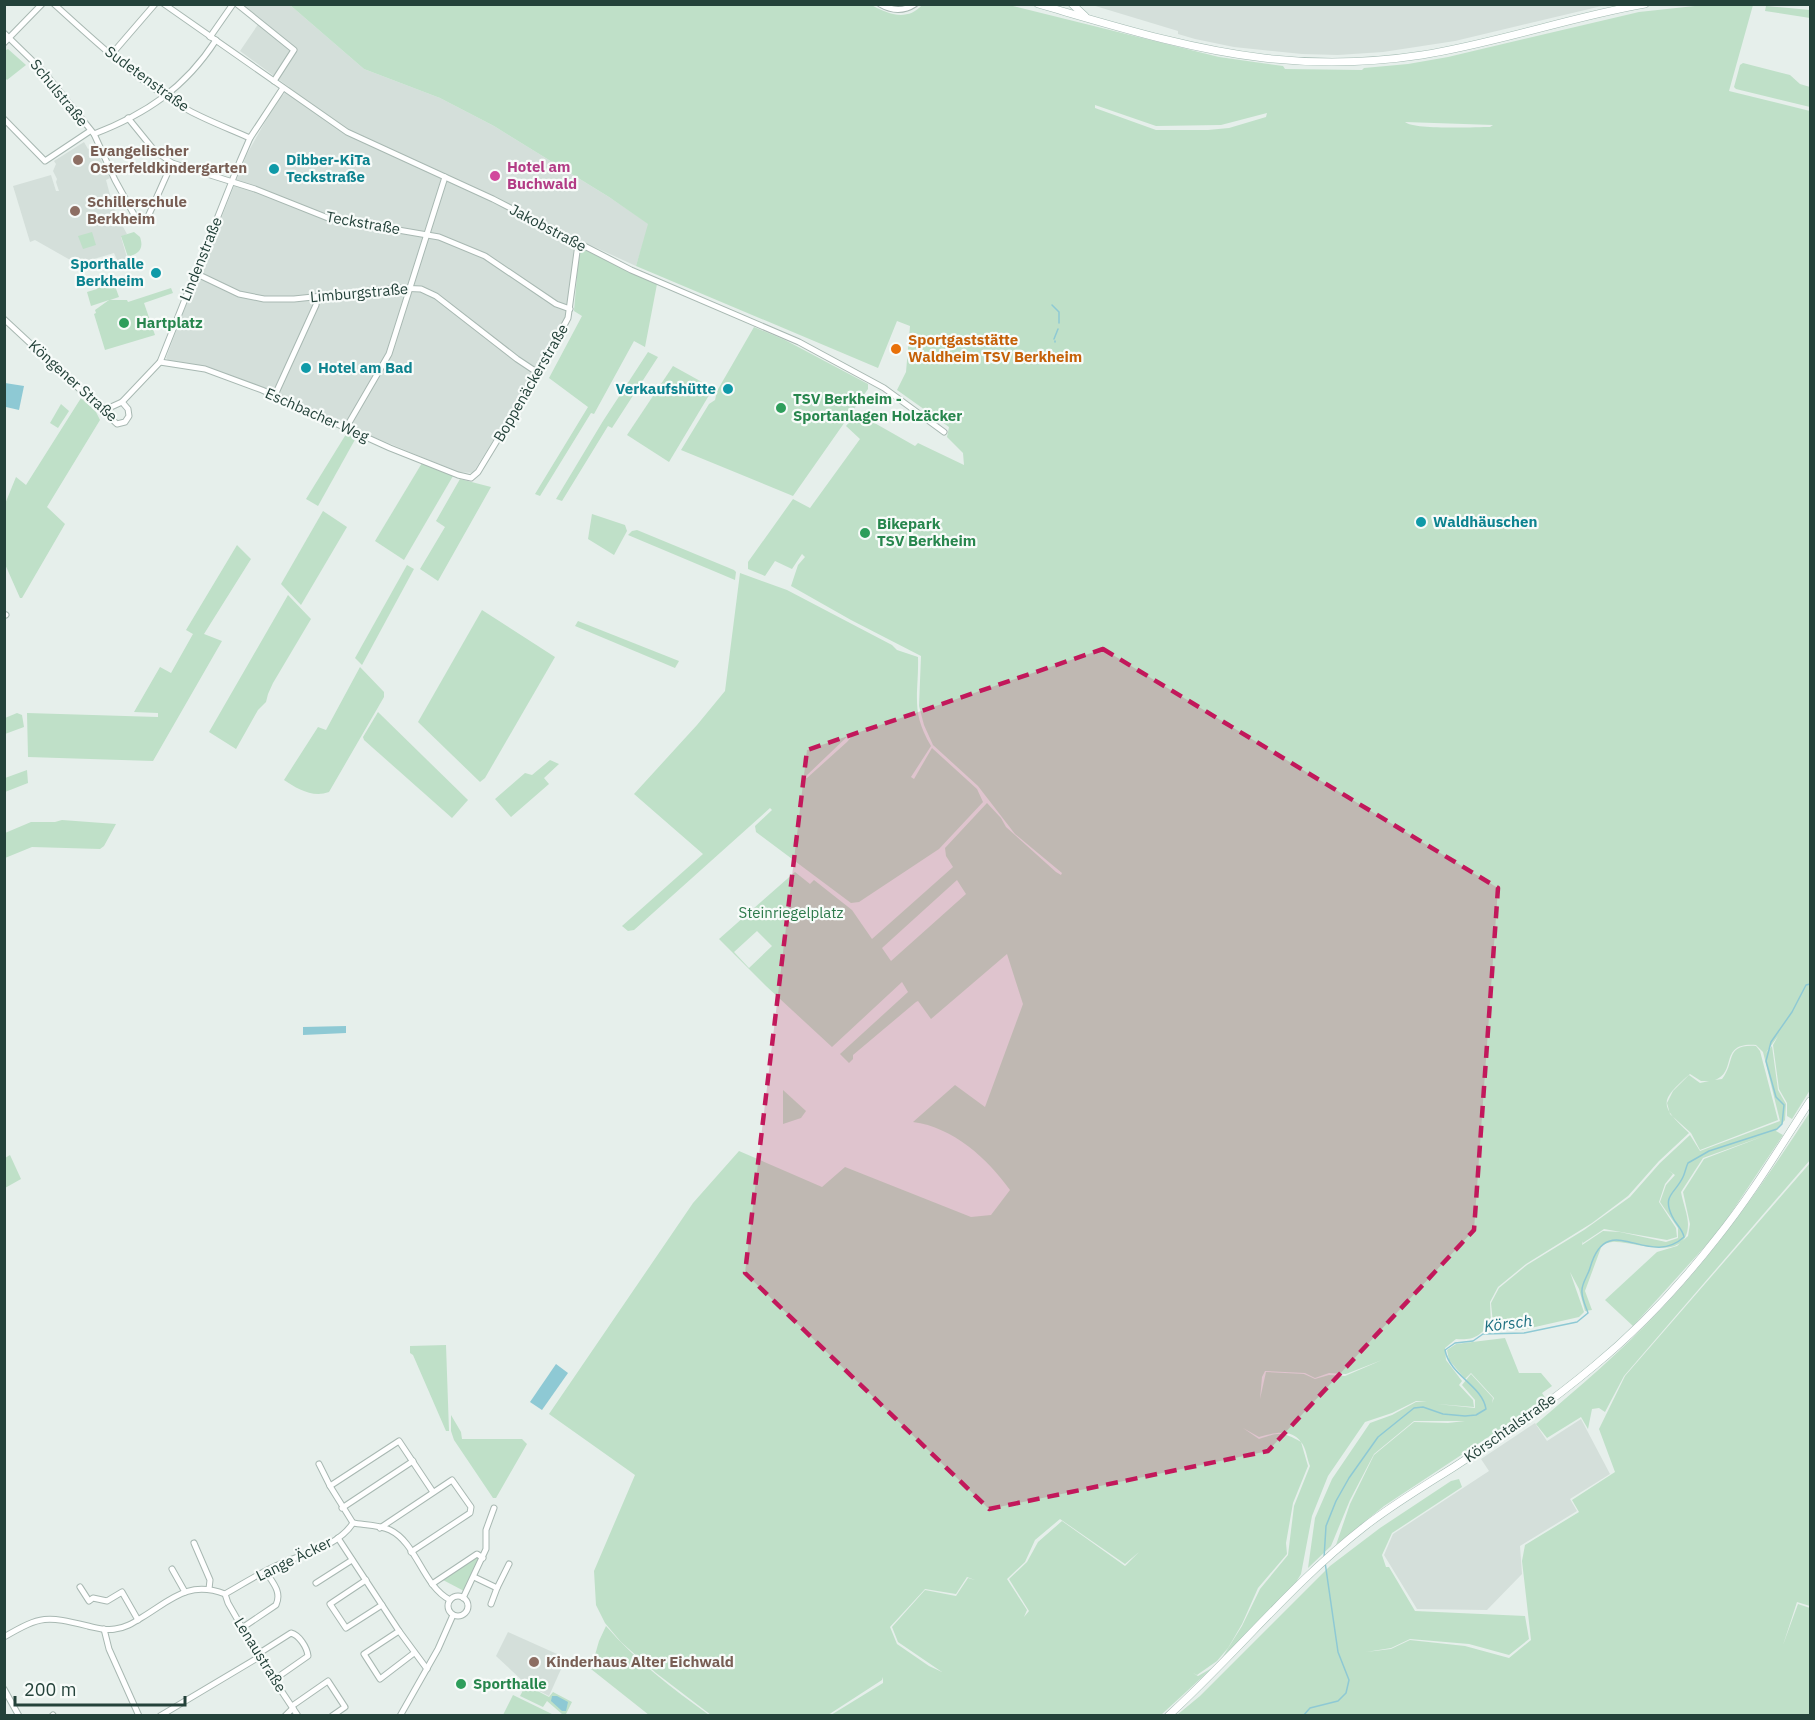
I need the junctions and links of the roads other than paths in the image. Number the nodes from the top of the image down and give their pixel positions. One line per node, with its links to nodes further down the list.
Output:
1 (42, 4): 13 (street)
2 (54, 4): 16 (street, Sudetenstraße)
3 (155, 4): 16 (street)
4 (164, 4): 14 (street, Jakobstraße)
5 (235, 4): 14 (street); 17 (street)
6 (880, 4): 7 (street)
7 (915, 4)
8 (1072, 4): 12 (main road)
9 (1645, 4): 12 (main road)
10 (1040, 5): 11 (main road)
11 (1061, 6): 12 (main road)
12 (1087, 18)
13 (7, 36): 15 (street); 22 (street, Schulstraße)
14 (213, 38): 17 (street, Jakobstraße); 19 (street)
15 (4, 43)
16 (111, 55): 19 (street, Sudetenstraße)
17 (274, 81): 18 (street, Jakobstraße)
18 (284, 88): 23 (street, Lindenstraße); 25 (street, Jakobstraße)
19 (165, 96): 20 (street); 23 (street, Sudetenstraße)
20 (128, 118): 22 (street); 24 (street, Teckstraße)
21 (4, 119): 22 (street)
22 (92, 132): 24 (street, Schulstraße)
23 (250, 138): 26 (street, Lindenstraße)
24 (172, 163): 26 (street, Teckstraße)
25 (445, 177): 27 (street); 28 (street, Jakobstraße)
26 (232, 181): 27 (street, Teckstraße); 29 (street, Lindenstraße)
27 (427, 234): 30 (street); 32 (street, Teckstraße)
28 (578, 244): 32 (street, Boppenäckerstraße); 40 (street, Jakobstraße)
29 (195, 273): 31 (street, Limburgstraße); 34 (street, Lindenstraße)
30 (410, 288): 31 (street, Limburgstraße); 35 (street, Limburgstraße); 39 (street)
31 (317, 297): 36 (street)
32 (570, 309): 35 (street, Boppenäckerstraße)
33 (4, 319): 38 (street, Köngener Straße)
34 (160, 362): 36 (street, Eschbacher Weg); 37 (street, Lindenstraße)
35 (538, 373): 41 (street, Boppenäckerstraße)
36 (275, 395): 39 (street, Eschbacher Weg)
37 (122, 402): 38 (street); 38 (street, Köngener Straße)
38 (98, 405)
39 (346, 428): 41 (street, Eschbacher Weg)
40 (944, 432)
41 (471, 478)
42 (1810, 1101): 92 (main road, Körschtalstraße)
43 (413, 1461): 45 (street); 46 (street); 47 (street)
44 (319, 1464): 45 (street)
45 (330, 1486): 47 (street)
46 (433, 1492): 50 (street); 53 (street)
47 (342, 1508): 49 (street)
48 (494, 1508): 54 (street)
49 (353, 1523): 50 (street); 51 (street, Lange Äcker)
50 (380, 1528): 53 (street)
51 (338, 1538): 55 (street); 58 (street, Lange Äcker)
52 (194, 1543): 65 (street)
53 (411, 1552): 62 (street)
54 (483, 1558): 59 (street); 62 (street)
55 (352, 1560): 60 (street); 61 (street)
56 (509, 1564): 64 (street)
57 (172, 1569): 66 (street)
58 (266, 1572): 67 (street, Lange Äcker); 74 (street)
59 (474, 1577): 64 (street); 68 (street)
60 (366, 1580): 71 (street); 71 (street)
61 (316, 1582)
62 (432, 1584): 69 (street)
63 (80, 1587): 73 (street)
64 (497, 1588): 70 (street)
65 (209, 1589): 66 (street); 67 (street)
66 (185, 1592): 73 (street)
67 (225, 1594): 74 (street, Lenaustraße)
68 (463, 1598): 69 (street); 72 (street)
69 (450, 1600): 72 (street)
70 (490, 1604)
71 (382, 1605): 76 (street)
72 (453, 1615): 80 (street)
73 (138, 1620): 75 (street)
74 (242, 1628): 79 (street, Lenaustraße)
75 (104, 1629): 77 (street); 86 (street)
76 (399, 1630): 78 (street); 78 (street)
77 (4, 1637)
78 (414, 1653): 80 (street)
79 (259, 1655): 81 (street, Lenaustraße); 81 (street); 87 (street)
80 (427, 1669): 91 (street)
81 (275, 1679): 84 (street, Lenaustraße)
82 (4, 1689): 83 (street)
83 (6, 1698): 85 (street)
84 (293, 1706): 88 (street); 89 (street, Lenaustraße); 90 (street)
85 (19, 1716)
86 (139, 1716)
87 (160, 1716)
88 (285, 1716)
89 (298, 1716)
90 (332, 1716)
91 (400, 1716)
92 (1168, 1716)

